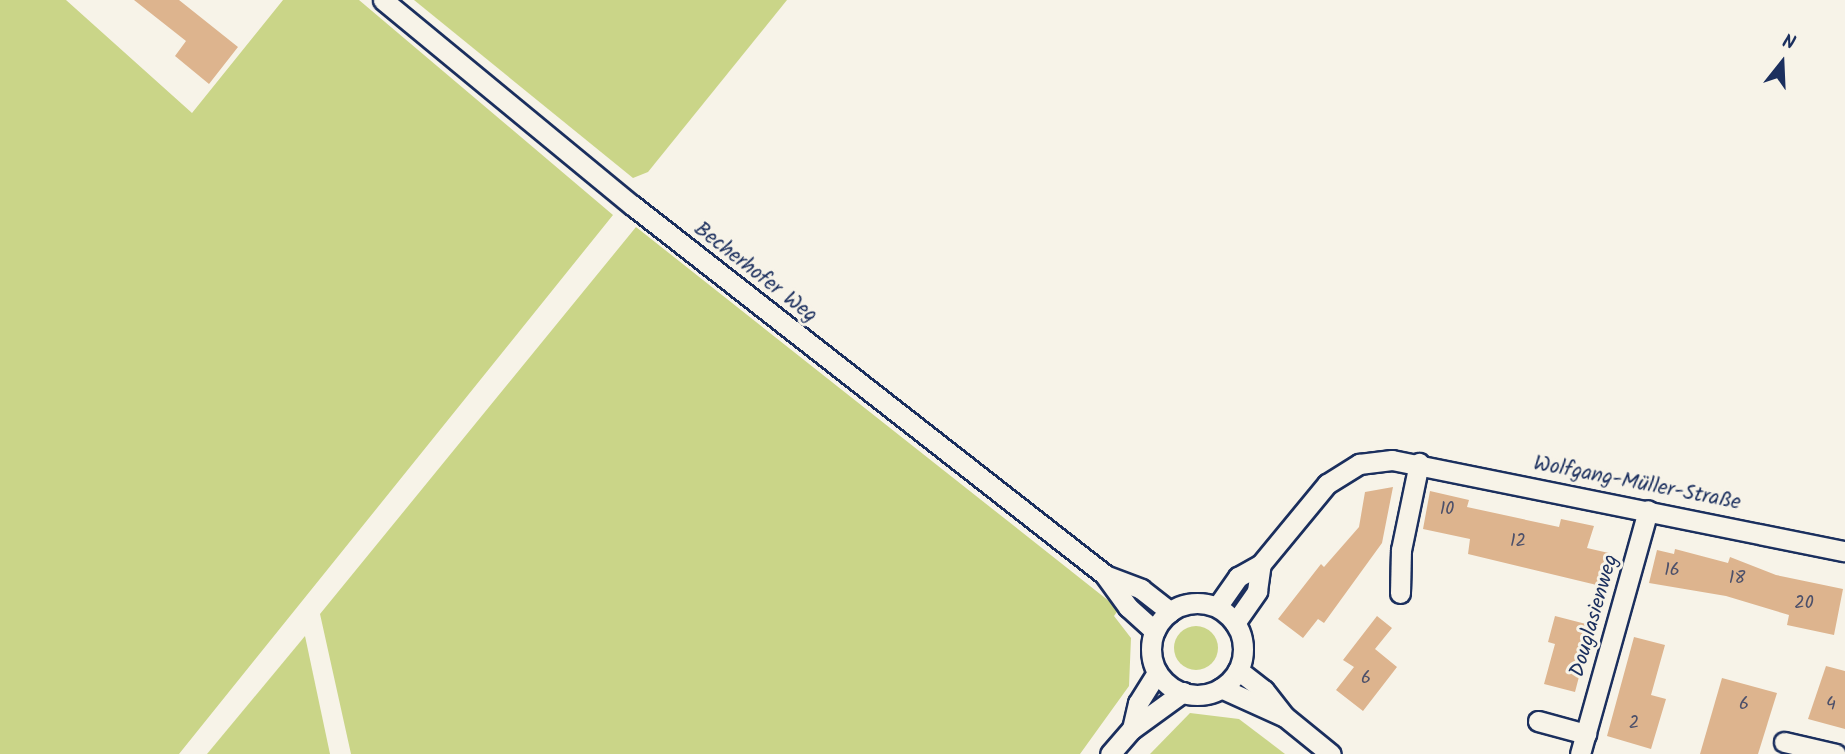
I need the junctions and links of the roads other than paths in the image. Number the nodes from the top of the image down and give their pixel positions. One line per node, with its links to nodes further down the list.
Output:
1 (383, 0): 6 (street, Becherhofer Weg)
2 (1419, 463): 3 (street, Wolfgang-Müller-Straße); 5 (street, Wolfgang-Müller-Straße); 7 (street)
3 (1648, 510): 4 (street, Wolfgang-Müller-Straße); 19 (street, Douglasienweg)
4 (1845, 551)
5 (1261, 564): 8 (street, Wolfgang-Müller-Straße); 10 (street, Wolfgang-Müller-Straße)
6 (1104, 575): 9 (street, Becherhofer Weg); 11 (street, Becherhofer Weg)
7 (1400, 593)
8 (1217, 607): 9 (street); 10 (street)
9 (1170, 612): 11 (street)
10 (1235, 623): 12 (street)
11 (1155, 631): 13 (street)
12 (1238, 670): 14 (street); 16 (street)
13 (1157, 672): 15 (street); 18 (street)
14 (1222, 688): 15 (street); 16 (street)
15 (1183, 692): 18 (street)
16 (1284, 716): 22 (street)
17 (1538, 721): 19 (street)
18 (1132, 729): 21 (street)
19 (1586, 734): 23 (street, Douglasienweg)
20 (1784, 742): 24 (street)
21 (1110, 754)
22 (1331, 754)
23 (1580, 754)
24 (1836, 754)

